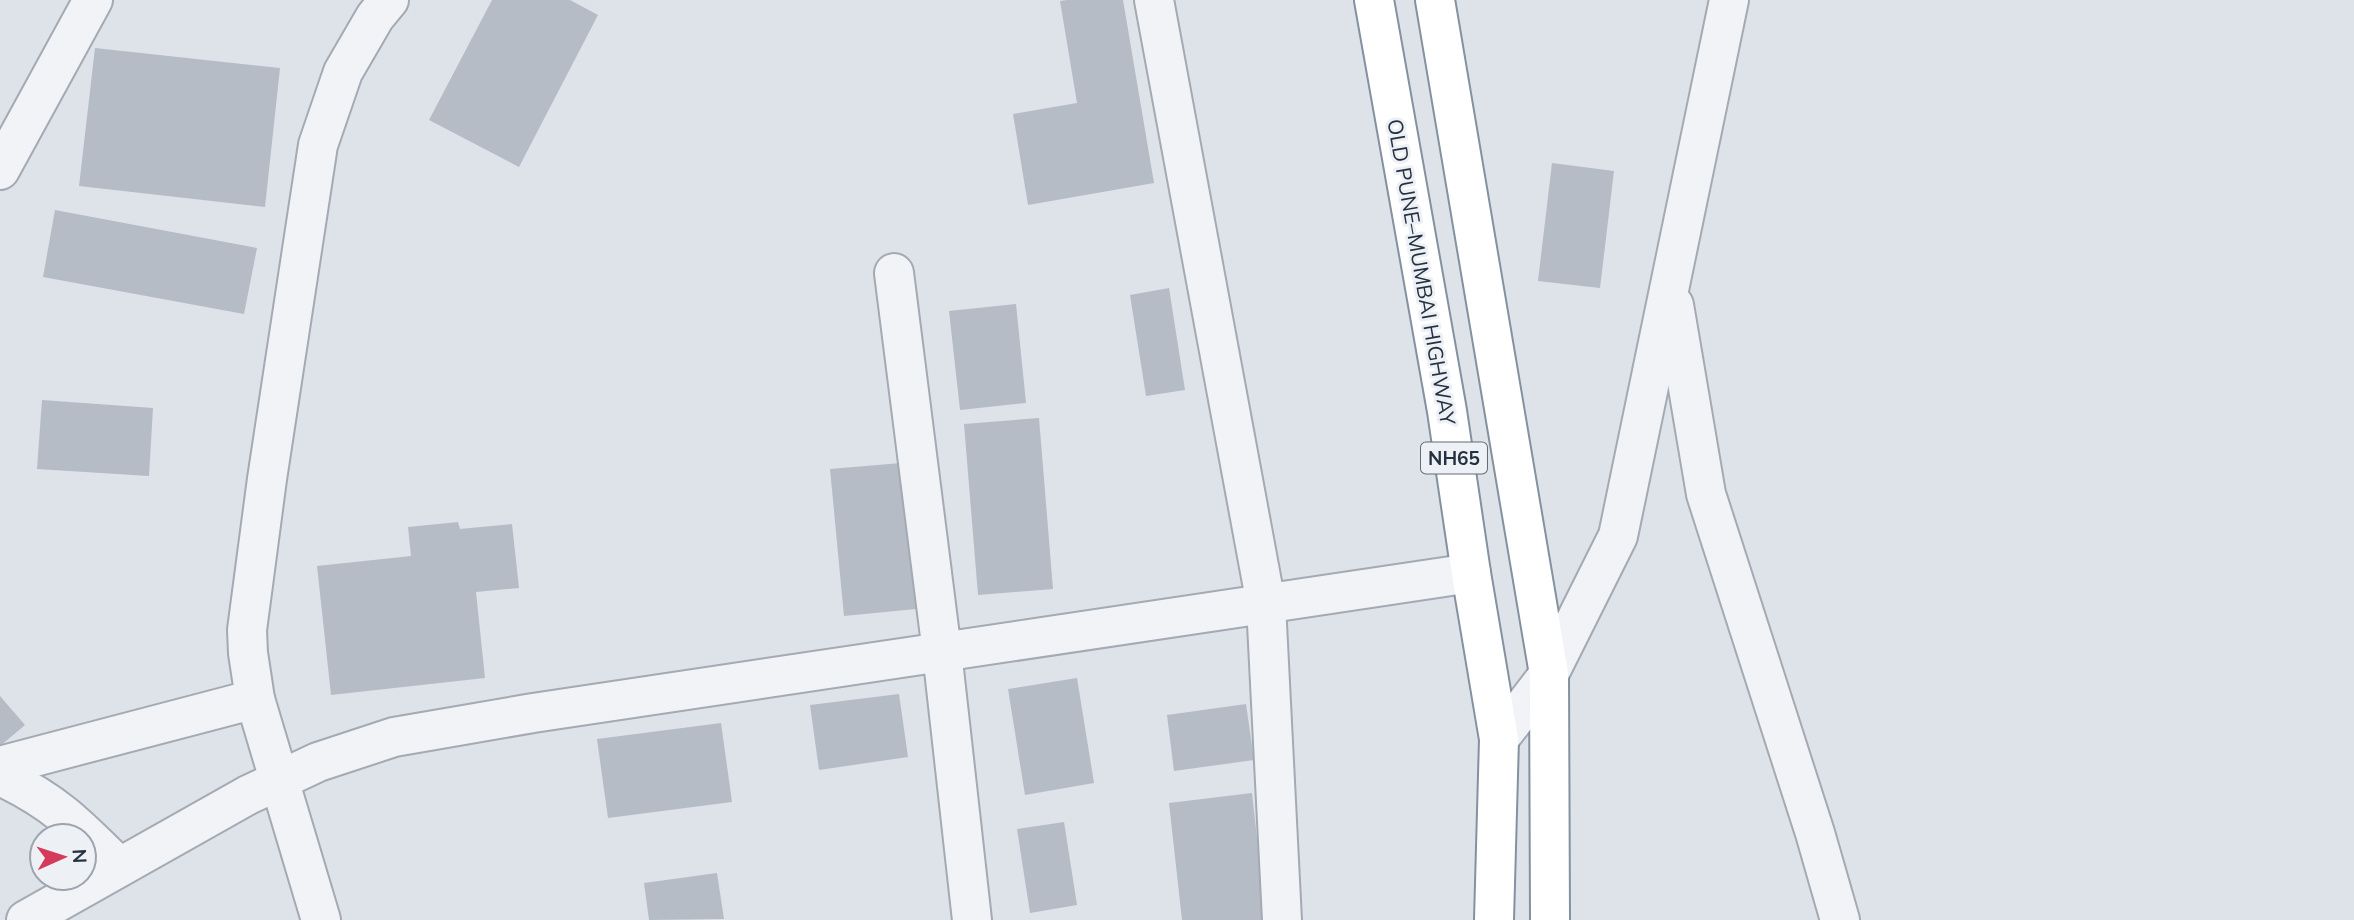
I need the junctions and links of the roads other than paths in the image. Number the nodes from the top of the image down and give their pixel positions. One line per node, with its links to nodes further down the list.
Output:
1 (93, 0): 7 (street)
2 (389, 0): 14 (street)
3 (1154, 0): 11 (street)
4 (1374, 0): 10 (highway, OLD PUNE–MUMBAI HIGHWAY / NH65)
5 (1435, 0): 13 (highway, NH65)
6 (1729, 0): 9 (street)
7 (0, 170)
8 (894, 273): 12 (street)
9 (1670, 285): 13 (street); 26 (street)
10 (1471, 573): 11 (street); 15 (highway, OLD PUNE–MUMBAI HIGHWAY / NH65)
11 (1266, 604): 12 (street); 23 (street)
12 (942, 652): 18 (street); 22 (street)
13 (1549, 674): 15 (street); 25 (highway, NH65)
14 (255, 699): 16 (street); 18 (street)
15 (1499, 738): 24 (highway, OLD PUNE–MUMBAI HIGHWAY / NH65)
16 (0, 765)
17 (0, 776): 19 (street)
18 (280, 779): 19 (street); 21 (street)
19 (119, 867): 20 (street)
20 (26, 920)
21 (321, 920)
22 (972, 920)
23 (1282, 920)
24 (1494, 920)
25 (1550, 920)
26 (1840, 920)

